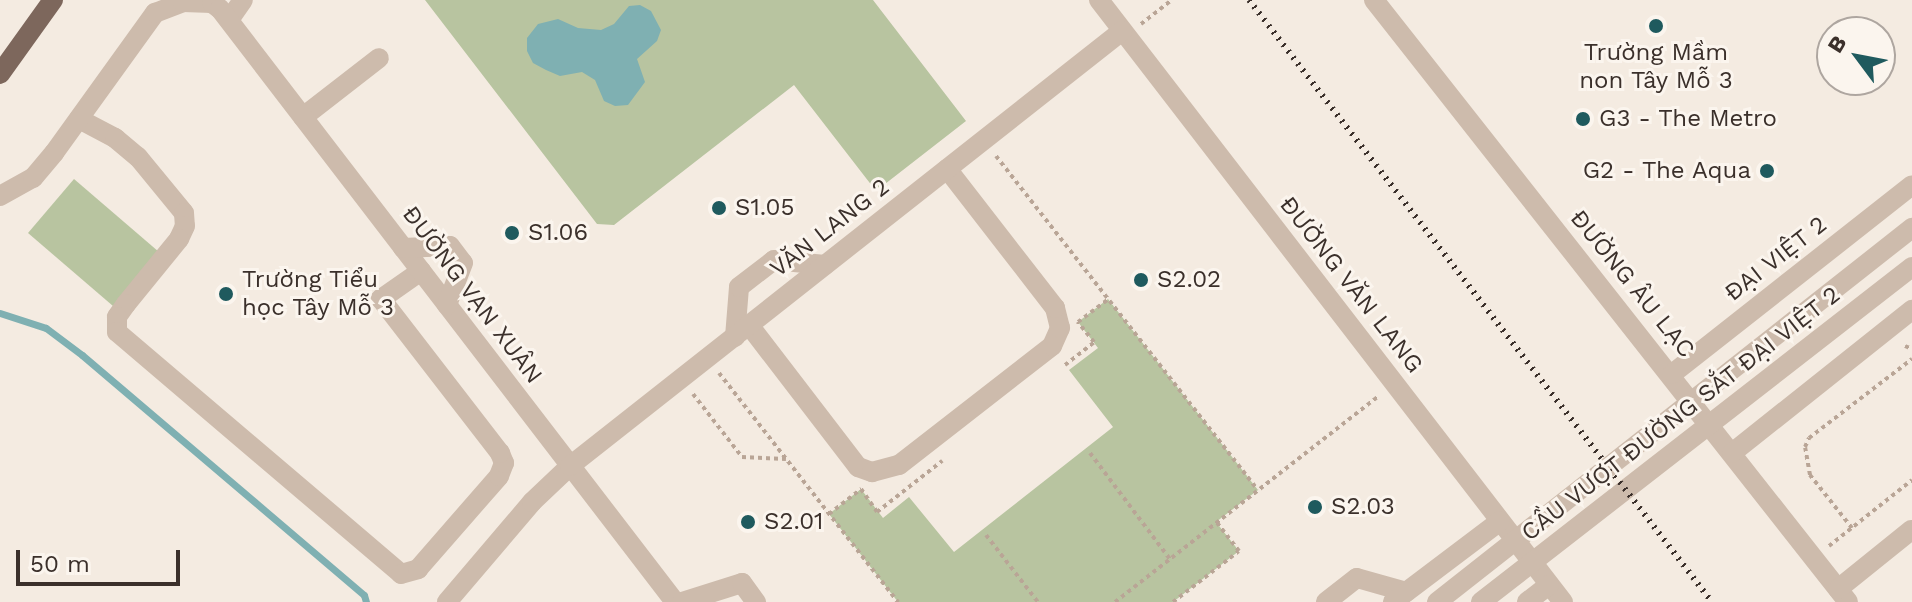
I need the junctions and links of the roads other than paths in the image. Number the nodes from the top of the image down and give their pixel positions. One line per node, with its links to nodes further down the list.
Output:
1 (53, 0): 8 (main road)
2 (243, 0): 5 (street)
3 (1099, 0): 6 (street, ĐƯỜNG VĂN LANG)
4 (1374, 0): 22 (street, ĐƯỜNG ÂU LẠC)
5 (229, 20): 9 (street, ĐƯỜNG VẠN XUÂN); 10 (street)
6 (1129, 30): 11 (street, VĂN LANG 2); 25 (street, ĐƯỜNG VĂN LANG)
7 (379, 58): 9 (street)
8 (0, 74)
9 (303, 117): 15 (street, ĐƯỜNG VẠN XUÂN)
10 (79, 119): 13 (street); 18 (street)
11 (947, 169): 16 (street, VĂN LANG 2); 21 (street)
12 (1912, 185): 22 (street, ĐẠI VIỆT 2)
13 (4, 193)
14 (1912, 228): 35 (street, CẦU VƯỢT ĐƯỜNG SẮT ĐẠI VIỆT 2)
15 (403, 248): 18 (street, ĐƯỜNG VẠN XUÂN); 19 (street)
16 (825, 265): 21 (street, VĂN LANG 2); 21 (street)
17 (1912, 267): 36 (street, CẦU VƯỢT ĐƯỜNG SẮT ĐẠI VIỆT 2)
18 (421, 271): 19 (street, ĐƯỜNG VẠN XUÂN)
19 (447, 305): 24 (street, ĐƯỜNG VẠN XUÂN)
20 (1912, 310): 23 (street)
21 (742, 331): 24 (street, VĂN LANG 2)
22 (1672, 374): 23 (street, ĐƯỜNG ÂU LẠC)
23 (1732, 453): 28 (street, ĐƯỜNG ÂU LẠC)
24 (570, 466): 30 (street, VĂN LANG 2); 31 (street, ĐƯỜNG VẠN XUÂN)
25 (1500, 521): 27 (street, ĐƯỜNG VĂN LANG); 29 (street)
26 (1911, 530): 28 (street)
27 (1549, 585): 37 (street); 38 (street, ĐƯỜNG VĂN LANG)
28 (1843, 596)
29 (1399, 597): 34 (street)
30 (447, 602)
31 (675, 602)
32 (682, 602): 33 (street)
33 (756, 602)
34 (1326, 602)
35 (1437, 602)
36 (1481, 602)
37 (1527, 602)
38 (1563, 602)

